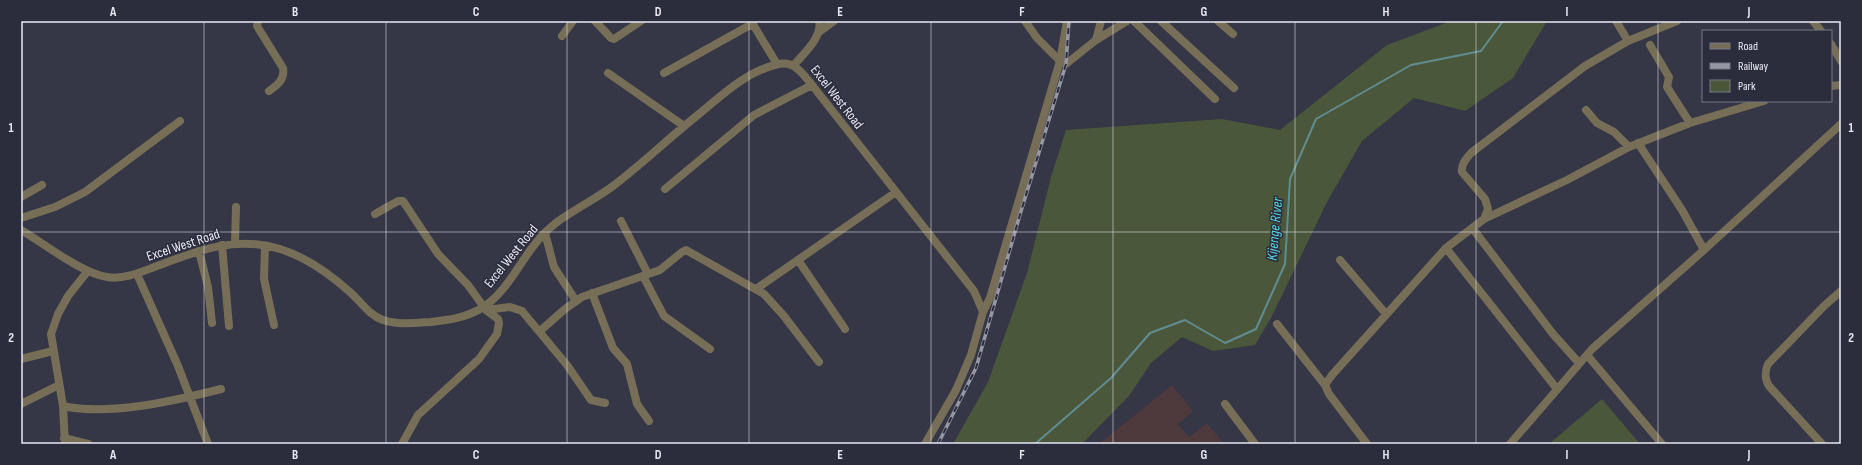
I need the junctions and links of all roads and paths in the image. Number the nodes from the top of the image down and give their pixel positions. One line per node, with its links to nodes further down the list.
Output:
1 (258, 21): 34 (street)
2 (573, 21): 21 (street)
3 (595, 21): 16 (street)
4 (819, 21): 19 (street)
5 (834, 21): 19 (street)
6 (1025, 21): 27 (street)
7 (1068, 21): 27 (street)
8 (1101, 21): 22 (street)
9 (1127, 21): 22 (street)
10 (1134, 21): 35 (street)
11 (1161, 21): 33 (street)
12 (1218, 21): 20 (street)
13 (1616, 21): 23 (street)
14 (1676, 21): 23 (street)
15 (1813, 21): 18 (street)
16 (636, 22)
17 (752, 22): 28 (street); 31 (street)
18 (1820, 30)
19 (819, 32): 29 (street)
20 (1233, 34)
21 (562, 36)
22 (1096, 40): 27 (street)
23 (1628, 41): 51 (street)
24 (1650, 45): 39 (street)
25 (1832, 46): 26 (street)
26 (1841, 60)
27 (1063, 62): 72 (street)
28 (777, 64): 29 (street, Excel West Road); 41 (street, Excel West Road)
29 (793, 66): 32 (street, Excel West Road)
30 (608, 73): 41 (street)
31 (664, 73)
32 (812, 85): 45 (street); 46 (street, Excel West Road)
33 (1234, 88)
34 (268, 92)
35 (1215, 99)
36 (1752, 103): 39 (street)
37 (1586, 110): 43 (street)
38 (180, 121): 50 (street)
39 (1690, 123): 42 (street)
40 (1841, 124): 60 (street)
41 (684, 126): 55 (street, Excel West Road)
42 (1638, 143): 43 (street); 60 (street)
43 (1629, 147): 51 (street)
44 (42, 184): 47 (street)
45 (664, 189)
46 (896, 192): 62 (street); 72 (street, Excel West Road)
47 (21, 197)
48 (236, 207): 56 (street)
49 (374, 214): 71 (street)
50 (21, 218)
51 (1484, 219): 53 (street)
52 (621, 221): 66 (street)
53 (1473, 229): 59 (street); 85 (street)
54 (21, 230): 64 (street, Excel West Road)
55 (545, 233): 70 (street); 71 (street, Excel West Road)
56 (234, 243): 57 (street, Excel West Road); 58 (street, Excel West Road)
57 (222, 245): 61 (street, Excel West Road); 77 (street)
58 (265, 246): 71 (street, Excel West Road); 76 (street)
59 (1446, 248): 73 (street); 89 (street)
60 (1704, 250): 82 (street)
61 (199, 251): 65 (street, Excel West Road); 74 (street)
62 (798, 260): 67 (street); 78 (street)
63 (1340, 260): 73 (street)
64 (87, 272): 65 (street, Excel West Road); 81 (street)
65 (137, 274): 90 (street)
66 (645, 275): 67 (street); 69 (street); 80 (street)
67 (756, 289): 84 (street)
68 (1841, 291): 105 (street)
69 (592, 293): 70 (street); 95 (street)
70 (576, 301): 79 (street)
71 (485, 308): 79 (street); 99 (street, Excel West Road)
72 (983, 312): 100 (street)
73 (1386, 314): 87 (street)
74 (212, 323)
75 (1277, 324): 87 (street)
76 (274, 325)
77 (230, 326)
78 (845, 329)
79 (540, 331): 91 (street)
80 (710, 349)
81 (53, 351): 83 (street); 86 (street)
82 (1587, 355): 85 (street); 104 (street)
83 (21, 359)
84 (819, 362)
85 (1579, 364): 89 (street)
86 (59, 385): 92 (street); 94 (street)
87 (1325, 385): 102 (street)
88 (221, 389): 90 (street)
89 (1557, 389): 103 (street)
90 (189, 397): 94 (street); 98 (street)
91 (605, 403)
92 (21, 404)
93 (1225, 404): 101 (street)
94 (63, 406): 96 (street)
95 (649, 421)
96 (65, 441): 97 (street)
97 (88, 444)
98 (208, 444)
99 (402, 444)
100 (925, 444)
101 (1255, 444)
102 (1367, 444)
103 (1510, 444)
104 (1662, 444)
105 (1822, 444)

